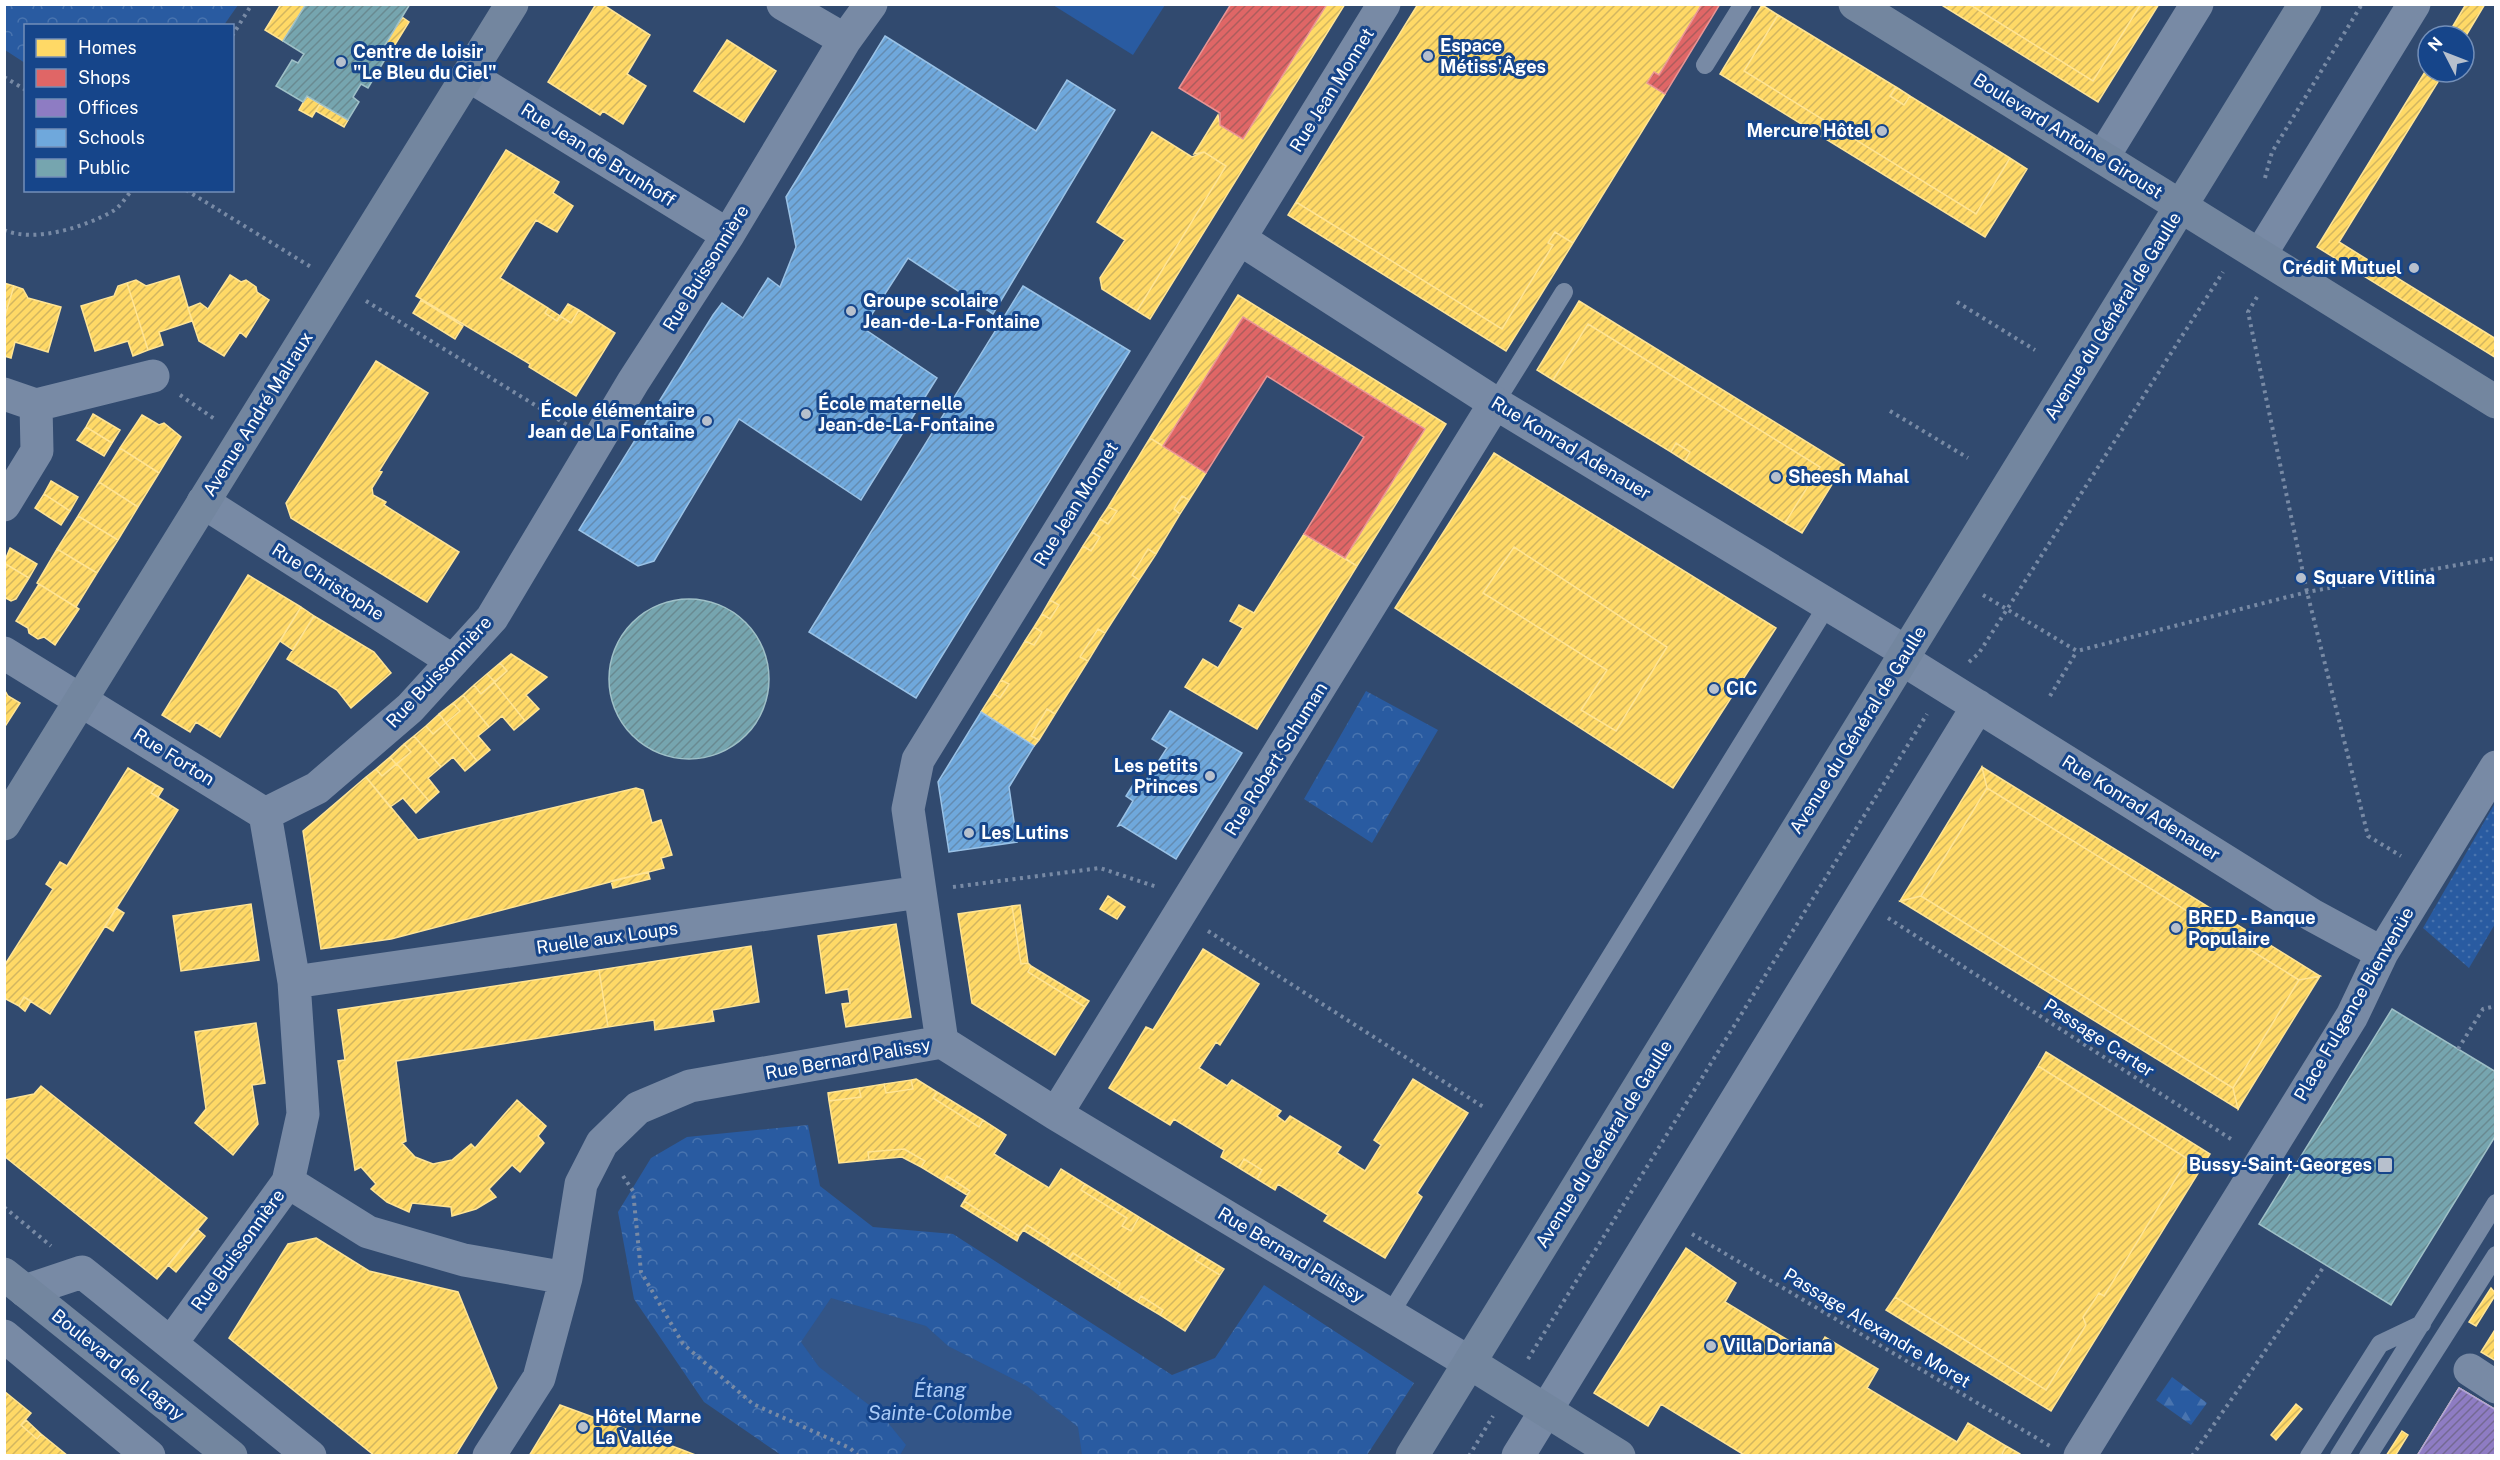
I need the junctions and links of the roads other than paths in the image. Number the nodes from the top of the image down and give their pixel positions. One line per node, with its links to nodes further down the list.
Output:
1 (512, 4): 12 (main road, Avenue André Malraux)
2 (783, 4): 10 (street)
3 (871, 4): 10 (street, Rue Buissonnière)
4 (1384, 4): 16 (street, Rue Jean Monnet)
5 (1743, 4): 11 (lane)
6 (1855, 4): 13 (main road, Boulevard Antoine Giroust)
7 (2197, 4): 13 (street)
8 (2304, 4): 14 (main road, Avenue du Général de Gaulle)
9 (2414, 4): 17 (street)
10 (845, 40): 15 (street, Rue Buissonnière)
11 (1705, 65)
12 (468, 75): 15 (street, Rue Jean de Brunhoff); 24 (main road, Avenue André Malraux)
13 (2103, 158): 14 (main road, Boulevard Antoine Giroust)
14 (2180, 206): 17 (main road, Boulevard Antoine Giroust); 28 (main road, Avenue du Général de Gaulle)
15 (728, 235): 29 (street, Rue Buissonnière)
16 (1240, 239): 22 (street, Rue Konrad Adenauer); 35 (street, Rue Jean Monnet)
17 (2250, 249): 21 (main road, Boulevard Antoine Giroust)
18 (1564, 292): 22 (lane)
19 (153, 376): 23 (street)
20 (4, 394): 23 (street)
21 (2496, 402)
22 (1495, 403): 26 (street, Rue Konrad Adenauer); 39 (street, Rue Robert Schuman)
23 (36, 405): 25 (street)
24 (203, 502): 29 (street, Rue Christophe); 30 (main road, Avenue André Malraux)
25 (4, 505)
26 (1828, 603): 28 (street, Rue Konrad Adenauer); 45 (lane)
27 (4, 653): 30 (street, Rue Forton)
28 (1904, 656): 31 (street, Rue Konrad Adenauer); 49 (main road, Avenue du Général de Gaulle)
29 (453, 661): 33 (street, Rue Buissonnière)
30 (82, 699): 33 (street, Rue Forton); 34 (main road, Avenue André Malraux)
31 (1978, 706): 36 (street, Rue Konrad Adenauer); 50 (street)
32 (2496, 767): 36 (street, Place Fulgence Bienvenüe)
33 (265, 814): 37 (street, Rue Buissonnière)
34 (4, 824)
35 (920, 892): 37 (street, Ruelle aux Loups); 38 (street, Rue Jean Monnet)
36 (2382, 953): 52 (street, Place Fulgence Bienvenüe)
37 (294, 982): 40 (street, Rue Buissonnière)
38 (942, 1042): 39 (street, Rue Bernard Palissy); 43 (street, Rue Bernard Palissy)
39 (1056, 1114): 45 (street, Rue Bernard Palissy)
40 (288, 1182): 43 (street); 48 (street, Rue Buissonnière)
41 (2496, 1203): 46 (lane)
42 (2496, 1255): 61 (lane)
43 (566, 1278): 55 (street, Rue Bernard Palissy)
44 (15, 1282): 48 (street); 53 (main road, Boulevard de Lagny)
45 (1390, 1314): 49 (street, Rue Bernard Palissy)
46 (2422, 1324): 59 (lane); 60 (lane)
47 (4, 1336): 51 (street)
48 (172, 1342): 54 (street)
49 (1470, 1363): 50 (main road); 56 (main road, Avenue du Général de Gaulle)
50 (1545, 1409): 57 (street); 58 (main road)
51 (134, 1451)
52 (2068, 1453)
53 (231, 1455)
54 (310, 1455)
55 (489, 1455)
56 (1412, 1455)
57 (1518, 1455)
58 (1619, 1455)
59 (2309, 1455)
60 (2339, 1455)
61 (2368, 1455)

